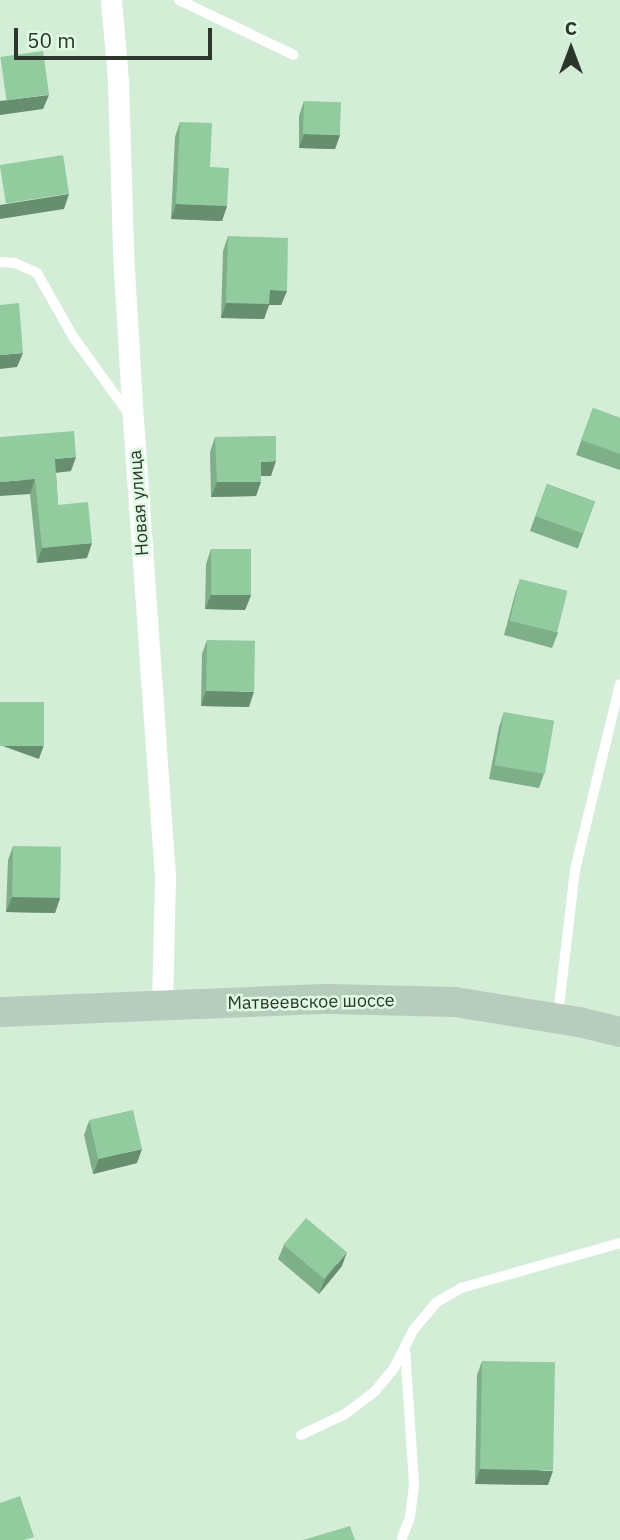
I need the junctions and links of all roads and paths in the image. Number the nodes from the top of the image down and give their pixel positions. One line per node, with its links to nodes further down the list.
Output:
1 (111, 0): 5 (street, Новая улица)
2 (179, 0): 3 (lane)
3 (294, 55)
4 (0, 262): 5 (lane)
5 (133, 419): 7 (street, Новая улица)
6 (620, 684): 9 (lane)
7 (162, 1005): 8 (main road, Матвеевское шоссе); 9 (main road, Матвеевское шоссе)
8 (0, 1012)
9 (557, 1018): 10 (main road, Матвеевское шоссе)
10 (620, 1032)
11 (620, 1243): 12 (lane)
12 (405, 1346): 13 (lane); 14 (lane)
13 (301, 1435)
14 (402, 1538)

